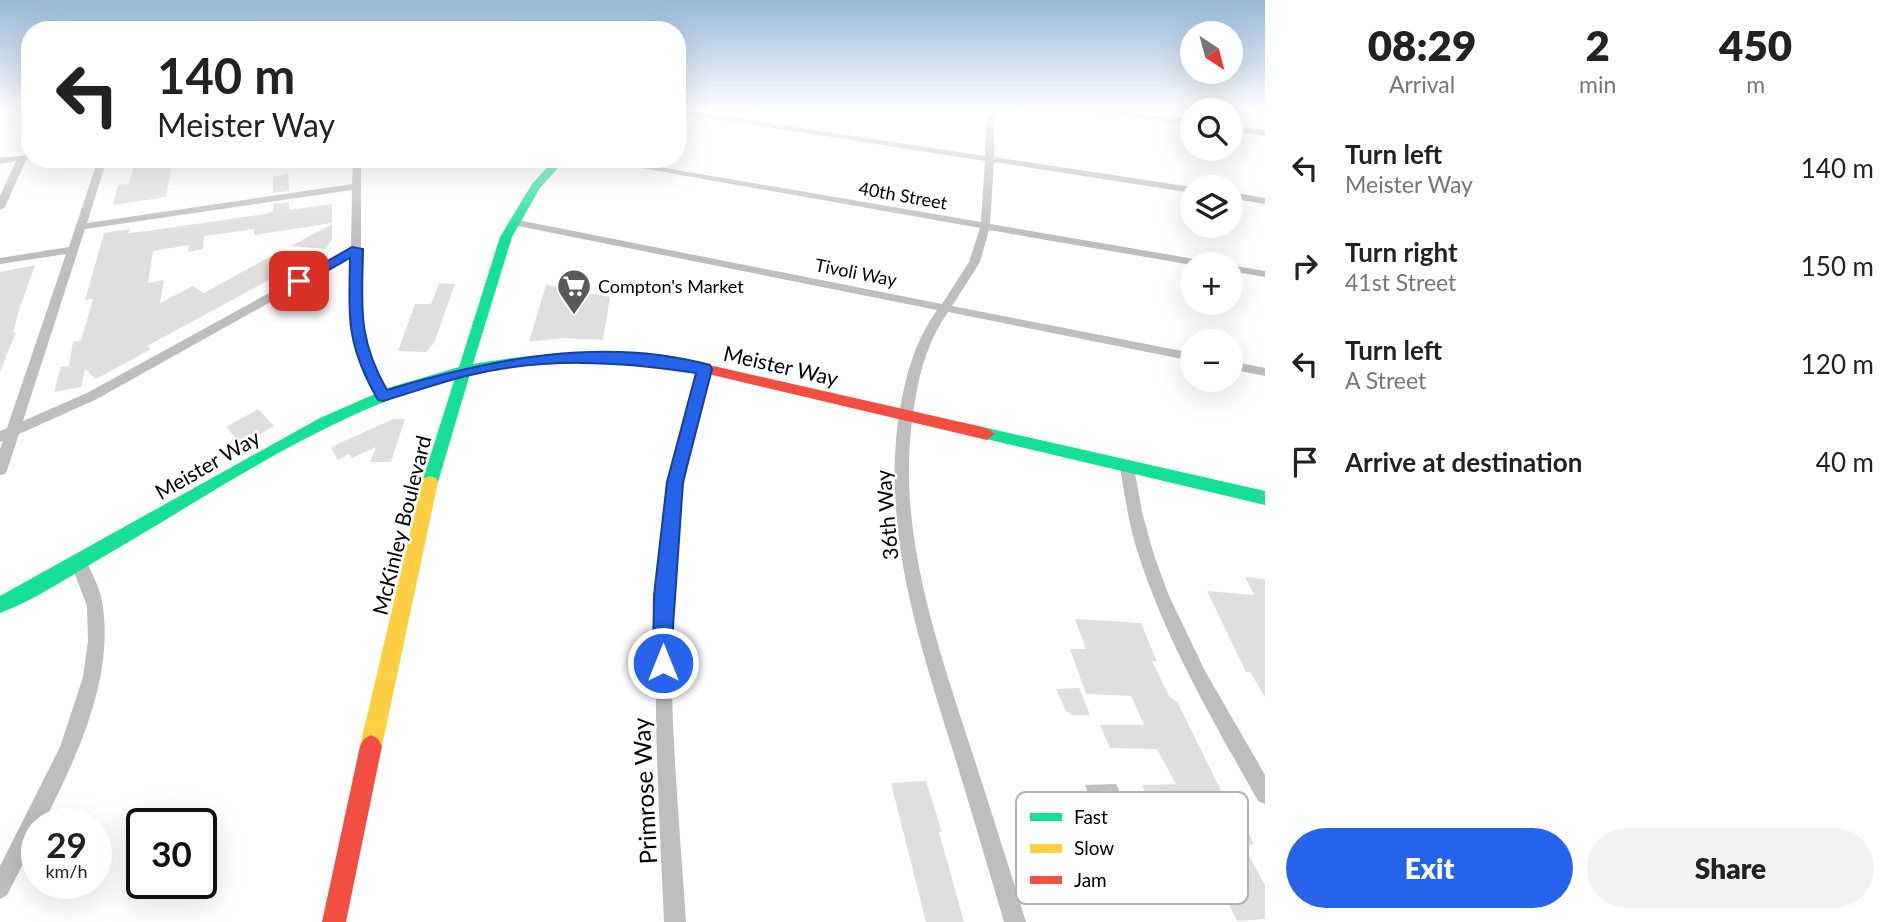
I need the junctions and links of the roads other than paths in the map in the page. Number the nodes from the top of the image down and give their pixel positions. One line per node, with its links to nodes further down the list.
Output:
1 (943, 152): 4 (street)
2 (988, 152): 4 (street, 36th Way)
3 (21, 158): 5 (street)
4 (988, 159): 12 (street); 17 (street, 36th Way)
5 (0, 160)
6 (21, 167): 15 (street)
7 (100, 168): 18 (street)
8 (357, 168): 11 (street)
9 (553, 168): 16 (street, McKinley Boulevard)
10 (647, 168): 17 (street, 40th Street)
11 (358, 186): 18 (street); 19 (street)
12 (1180, 188)
13 (1243, 197): 14 (street)
14 (1265, 201)
15 (0, 207)
16 (513, 222): 25 (street, Tivoli Way); 29 (street, McKinley Boulevard)
17 (985, 226): 21 (street, 40th Street); 25 (street, 36th Way)
18 (79, 228): 20 (street)
19 (357, 249): 31 (street); 33 (street)
20 (70, 250): 22 (street); 33 (street)
21 (1180, 260)
22 (0, 261)
23 (1243, 270): 24 (street)
24 (1265, 274)
25 (946, 307): 26 (street, Tivoli Way); 32 (street, 36th Way)
26 (1180, 355)
27 (1243, 368): 30 (street)
28 (705, 369): 29 (street, Meister Way); 32 (street, Meister Way); 42 (street, Primrose Way)
29 (466, 371): 31 (street, Meister Way); 41 (street, McKinley Boulevard)
30 (1265, 372)
31 (383, 396): 37 (street, Meister Way)
32 (905, 415): 34 (street, Meister Way); 43 (street, 36th Way)
33 (6, 435): 35 (street)
34 (1128, 467): 36 (street, Meister Way); 39 (street)
35 (0, 470)
36 (1265, 498)
37 (78, 561): 38 (street, Meister Way); 40 (street)
38 (0, 605)
39 (1265, 794)
40 (0, 888)
41 (334, 922)
42 (675, 922)
43 (1015, 922)

